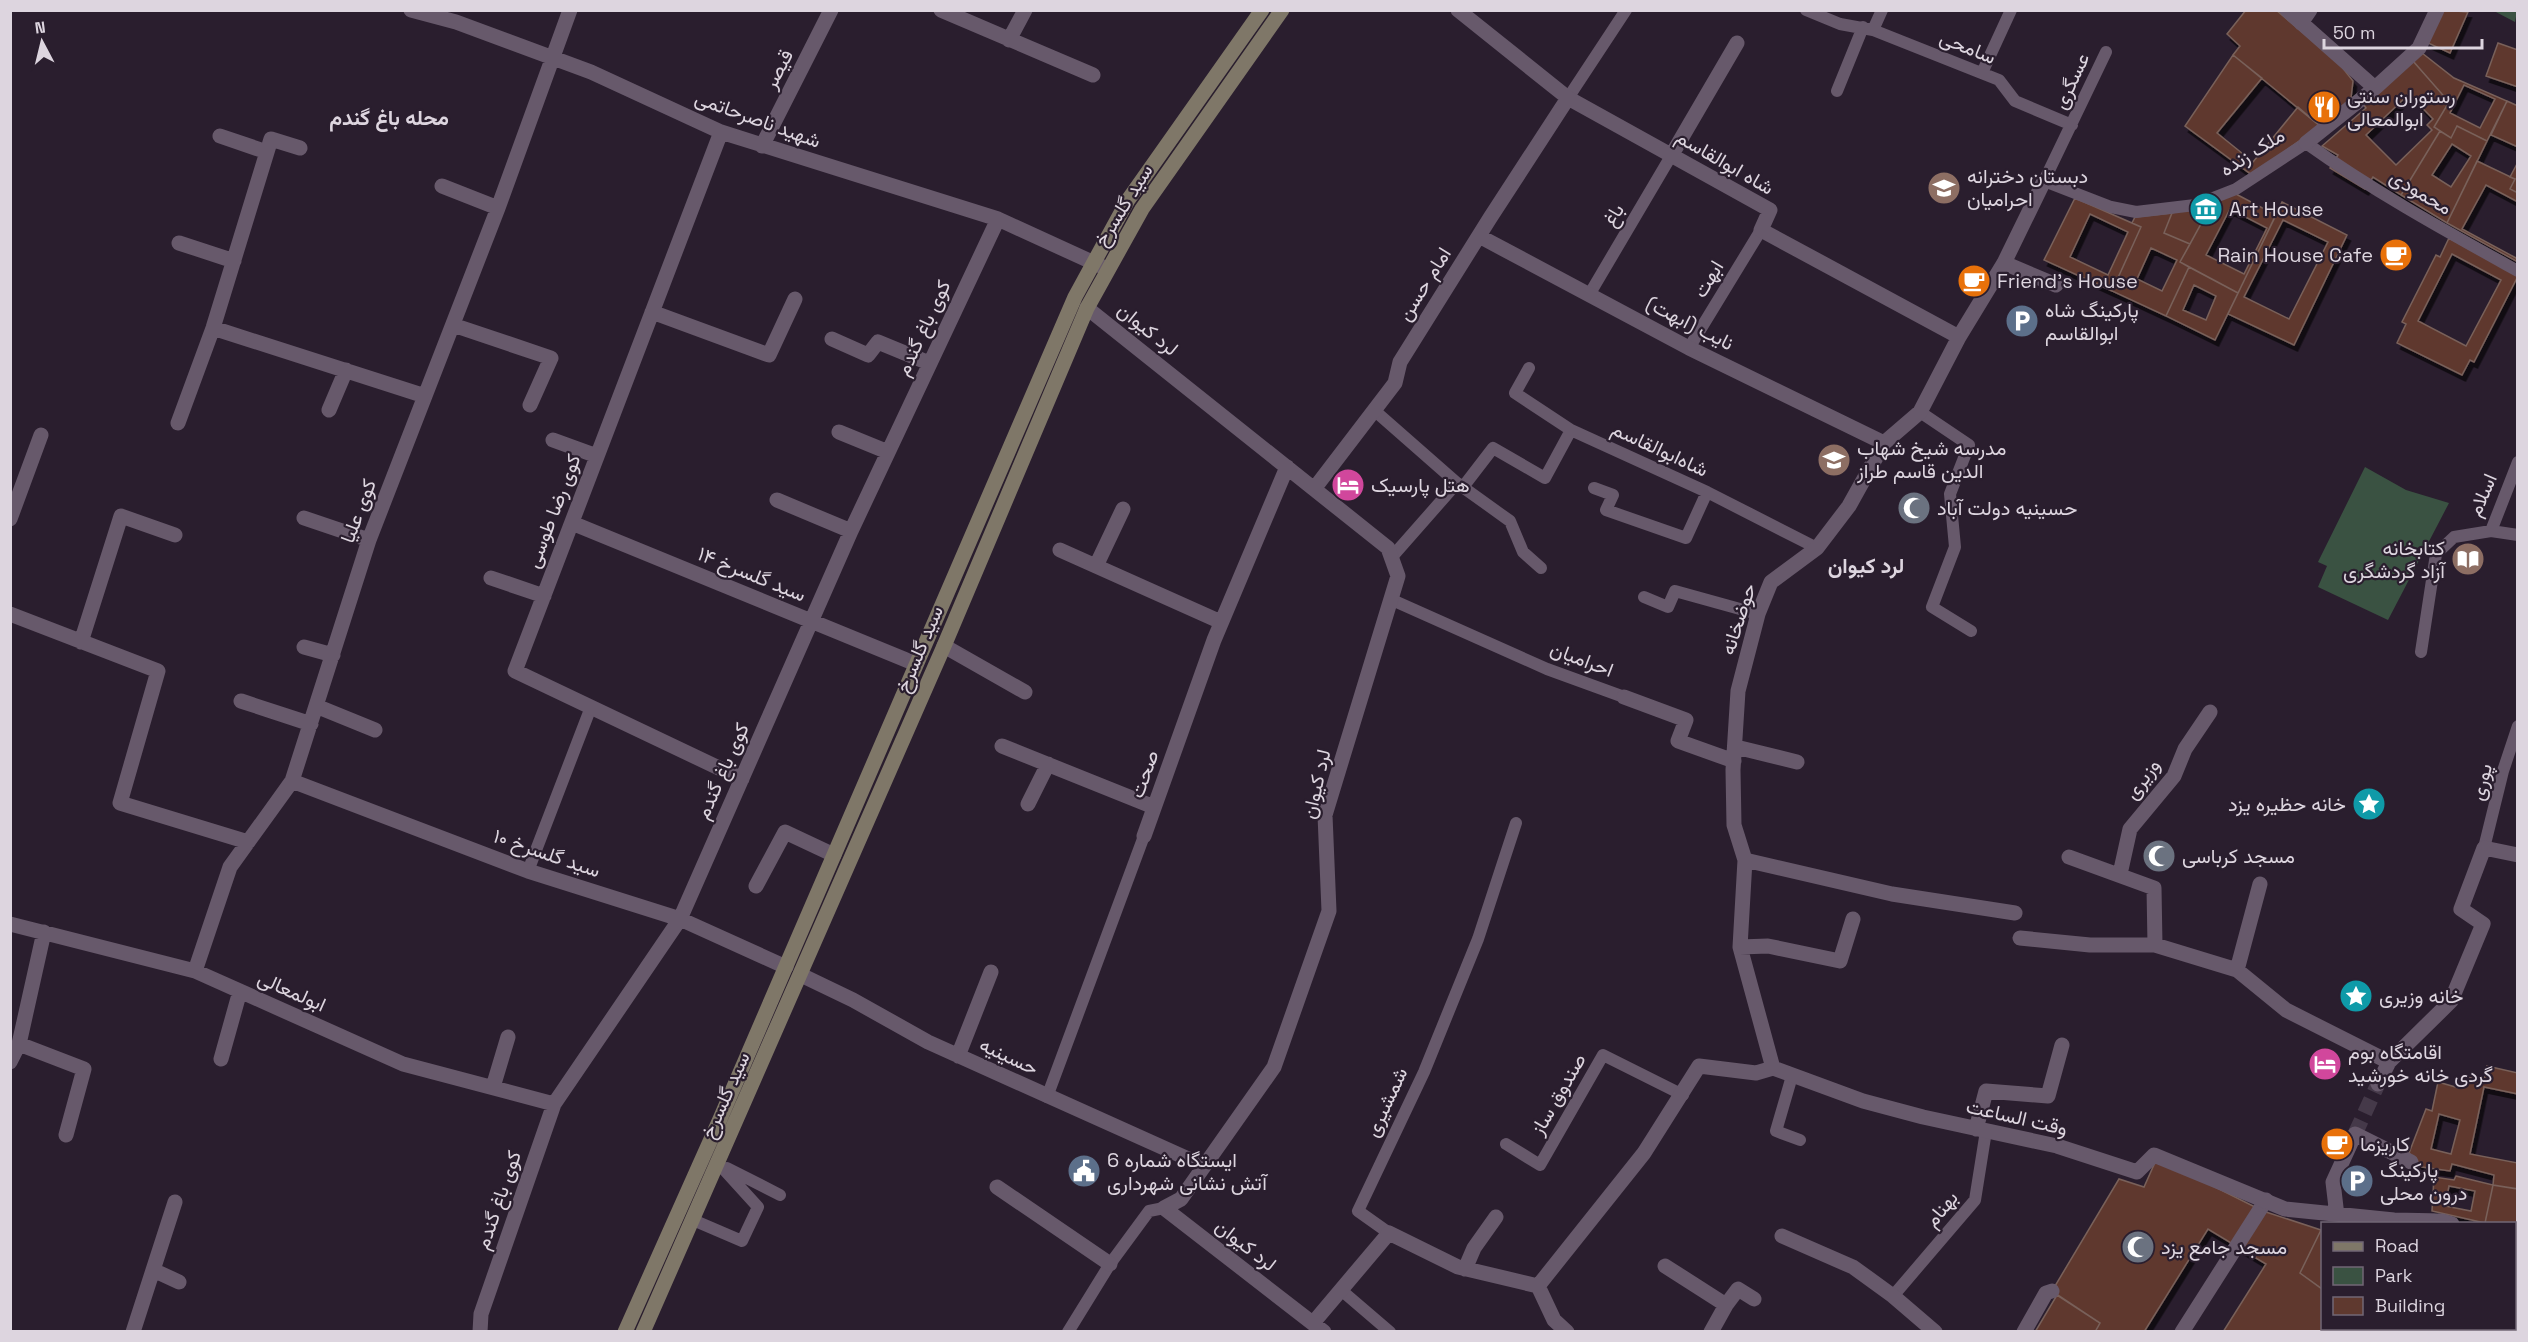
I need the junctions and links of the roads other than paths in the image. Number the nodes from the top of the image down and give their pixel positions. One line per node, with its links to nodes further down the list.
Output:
1 (411, 10): 21 (street, شهید ناصرحاتمی)
2 (570, 10): 21 (street, کوی علیا)
3 (831, 10): 31 (street, قیصر)
4 (942, 10): 18 (street)
5 (1025, 10): 18 (street)
6 (1262, 10): 43 (main road, سید گلسرخ)
7 (1282, 10): 45 (main road, سید گلسرخ)
8 (1458, 10): 26 (street, شاه ابوالقاسم)
9 (1626, 10): 26 (lane)
10 (1806, 10): 17 (lane, سامحی)
11 (1882, 10): 17 (lane)
12 (2011, 10): 22 (lane)
13 (2287, 10): 16 (street)
14 (2310, 10): 16 (street)
15 (2437, 10): 24 (street, ملک زنده)
16 (2301, 23): 24 (street)
17 (1868, 29): 22 (lane, سامحی); 25 (lane)
18 (1009, 40): 23 (street)
19 (1737, 43): 34 (street)
20 (2106, 52): 27 (lane, عسگری)
21 (552, 58): 28 (street, شهید ناصرحاتمی); 37 (street, کوی علیا)
22 (1982, 73): 27 (lane, سامحی)
23 (1093, 75)
24 (2374, 88): 30 (street, ملک زنده)
25 (1837, 91)
26 (1568, 98): 34 (street, شاه ابوالقاسم); 40 (street, امام حسن)
27 (2072, 125): 35 (lane, عسگری)
28 (721, 132): 31 (street, شهید ناصرحاتمی); 52 (street, کوی رضا طوسی)
29 (220, 136): 33 (street)
30 (2306, 143): 35 (lane, ملک زنده); 46 (lane, محمودی)
31 (762, 146): 38 (street, شهید ناصرحاتمی)
32 (300, 148): 33 (street)
33 (267, 152): 42 (street)
34 (1671, 156): 39 (street, شاه ابوالقاسم); 48 (lane, باغ)
35 (2044, 181): 44 (street)
36 (442, 186): 37 (street)
37 (498, 208): 53 (street, کوی علیا)
38 (998, 219): 43 (street, شهید ناصرحاتمی); 58 (street, کوی باغ گندم)
39 (1761, 230): 55 (street); 57 (lane, ابهت)
40 (1479, 236): 48 (street, نایب (ابهت)); 64 (street, امام حسن)
41 (179, 243): 42 (street)
42 (234, 261): 54 (street)
43 (1093, 262): 45 (street, شهید ناصرحاتمی); 49 (main road, سید گلسرخ)
44 (2004, 263): 47 (street); 55 (street)
45 (1107, 270): 51 (main road, سید گلسرخ)
46 (2517, 271)
47 (2056, 285)
48 (1589, 295): 57 (street, نایب (ابهت))
49 (1075, 297): 51 (main road); 109 (main road, سید گلسرخ)
50 (795, 299): 52 (street)
51 (1087, 308): 75 (street, لرد کیوان); 105 (main road, سید گلسرخ)
52 (652, 312): 73 (street, کوی رضا طوسی)
53 (453, 325): 61 (street, کوی علیا); 62 (street)
54 (213, 328): 60 (street); 66 (street)
55 (1959, 338): 65 (street)
56 (832, 339): 58 (street)
57 (1689, 348): 71 (street, نایب (ابهت))
58 (929, 363): 72 (street, کوی باغ گندم)
59 (1529, 368): 67 (lane, شاه‌ابوالقاسم)
60 (346, 370): 61 (street); 63 (street)
61 (425, 396): 89 (street, کوی علیا)
62 (530, 405)
63 (329, 410)
64 (1375, 411): 76 (lane); 78 (street, امام حسن)
65 (1920, 412): 71 (street, حوضخانه); 103 (lane)
66 (177, 423)
67 (1571, 430): 76 (lane); 79 (lane, شاه‌ابوالقاسم)
68 (839, 432): 72 (street)
69 (40, 435): 82 (street)
70 (553, 440): 73 (street)
71 (1884, 444): 90 (street, حوضخانه)
72 (888, 452): 85 (street, کوی باغ گندم)
73 (597, 456): 84 (street, کوی رضا طوسی)
74 (2517, 462): 86 (lane, اسلام)
75 (1287, 467): 78 (street, لرد کیوان); 102 (street, صحت)
76 (1460, 485): 92 (lane); 94 (lane)
77 (1594, 488): 79 (lane)
78 (1314, 489): 92 (street, لرد کیوان)
79 (1707, 492): 90 (lane, شاه‌ابوالقاسم)
80 (777, 500): 85 (street)
81 (1123, 509): 93 (street)
82 (10, 519)
83 (304, 519): 89 (street)
84 (572, 523): 96 (street, کوی رضا طوسی); 101 (street, سید گلسرخ ۱۴)
85 (851, 531): 101 (street, کوی باغ گندم)
86 (2491, 531): 88 (lane); 107 (lane, اسلام)
87 (175, 535): 104 (street)
88 (2517, 535)
89 (369, 540): 108 (street, کوی علیا)
90 (1817, 548): 100 (street, حوضخانه)
91 (1060, 550): 93 (street)
92 (1391, 558): 98 (street, لرد کیوان)
93 (1096, 566): 102 (street)
94 (1541, 568)
95 (491, 578): 96 (street)
96 (544, 596): 114 (street, کوی رضا طوسی)
97 (1644, 597): 100 (lane)
98 (1390, 599): 111 (lane, احرامیان); 174 (street, لرد کیوان)
99 (10, 614): 104 (street)
100 (1758, 614): 120 (street, حوضخانه)
101 (810, 621): 109 (street, سید گلسرخ ۱۴); 123 (street, کوی باغ گندم)
102 (1221, 622): 126 (street, صحت)
103 (1971, 631)
104 (81, 642): 129 (street)
105 (944, 646): 110 (street); 151 (main road, سید گلسرخ)
106 (304, 647): 108 (street)
107 (2421, 652)
108 (333, 655): 113 (street, کوی علیا)
109 (916, 664): 131 (main road, سید گلسرخ)
110 (1025, 692)
111 (1624, 697): 120 (street, احرامیان)
112 (242, 701): 116 (street)
113 (316, 706): 116 (street, کوی علیا); 118 (street)
114 (591, 707): 123 (street, کوی رضا طوسی); 135 (lane)
115 (2210, 712): 136 (street, وزیری)
116 (311, 724): 124 (street, کوی علیا)
117 (2517, 726): 130 (lane, پوری)
118 (375, 730)
119 (1002, 746): 122 (street)
120 (1735, 754): 121 (street); 134 (street, حوضخانه)
121 (1797, 762)
122 (1048, 764): 125 (street); 126 (street)
123 (742, 779): 140 (street, کوی باغ گندم)
124 (292, 781): 129 (street, کوی علیا); 135 (street, سید گلسرخ ۱۰)
125 (1028, 804)
126 (1154, 807): 128 (street, صحت)
127 (1516, 823): 186 (lane, شمشیری)
128 (1144, 836): 165 (lane, صحت)
129 (248, 842): 149 (street, کوی علیا)
130 (2484, 848): 132 (street); 159 (street)
131 (834, 855): 138 (street); 147 (main road, سید گلسرخ)
132 (2517, 855)
133 (2069, 857): 136 (street)
134 (1745, 860): 139 (street); 146 (street)
135 (528, 871): 140 (street, سید گلسرخ ۱۰)
136 (2120, 874): 145 (street)
137 (2260, 884): 148 (street)
138 (756, 886)
139 (2015, 913)
140 (680, 920): 147 (street, سید گلسرخ ۱۰); 166 (street, کوی باغ گندم)
141 (1853, 920): 146 (street)
142 (10, 924): 143 (street, ابولمعالی)
143 (44, 932): 149 (street, ابولمعالی); 154 (street)
144 (2020, 938): 145 (street)
145 (2155, 945): 148 (street)
146 (1740, 947): 160 (street)
147 (786, 967): 171 (main road, سید گلسرخ)
148 (2237, 970): 159 (street)
149 (195, 971): 152 (street, ابولمعالی)
150 (991, 972): 156 (street)
151 (801, 975): 156 (street, حسینیه); 173 (main road, سید گلسرخ)
152 (240, 991): 157 (street); 163 (street, ابولمعالی)
153 (508, 1037): 163 (street)
154 (19, 1044): 158 (street); 168 (street)
155 (2062, 1045): 167 (street)
156 (958, 1056): 165 (street, حسینیه)
157 (221, 1059)
158 (10, 1062)
159 (2389, 1062): 162 (street)
160 (1773, 1068): 161 (street, وقت الساعت); 164 (street)
161 (1792, 1076): 167 (street, وقت الساعت); 169 (lane)
162 (2378, 1084)
163 (493, 1087): 166 (street, ابولمعالی)
164 (1683, 1095): 170 (lane, صندوق ساز); 193 (street)
165 (1047, 1097): 174 (street, حسینیه)
166 (554, 1104): 201 (street, کوی باغ گندم)
167 (1981, 1130): 177 (street, وقت الساعت); 196 (lane, بهنام)
168 (66, 1135)
169 (1800, 1140)
170 (1506, 1144)
171 (703, 1155): 173 (main road); 180 (main road, سید گلسرخ)
172 (2411, 1162): 181 (street)
173 (718, 1163): 176 (lane); 183 (main road, سید گلسرخ); 183 (lane)
174 (1204, 1166): 179 (street, لرد کیوان)
175 (997, 1186): 188 (street)
176 (780, 1195)
177 (2266, 1200): 181 (street, وقت الساعت); 210 (street)
178 (175, 1202): 191 (street)
179 (1164, 1208): 188 (lane); 199 (street, لرد کیوان)
180 (677, 1213): 183 (main road); 202 (main road, سید گلسرخ)
181 (2337, 1216): 184 (street, وقت الساعت)
182 (1496, 1217): 190 (street)
183 (693, 1220): 203 (main road, سید گلسرخ)
184 (2395, 1222): 185 (street, وقت الساعت)
185 (2445, 1222)
186 (1389, 1233): 190 (street, شمشیری); 194 (street)
187 (1782, 1236): 196 (street)
188 (1110, 1264): 204 (lane)
189 (1665, 1266): 198 (street)
190 (1465, 1269): 193 (street, شمشیری)
191 (153, 1270): 192 (street); 200 (street)
192 (179, 1282)
193 (1538, 1286): 206 (street)
194 (1341, 1290): 199 (street); 205 (lane)
195 (2052, 1292): 209 (street)
196 (1893, 1296): 208 (street)
197 (1754, 1299): 198 (street)
198 (1726, 1305): 207 (street)
199 (1318, 1328)
200 (133, 1332)
201 (480, 1332)
202 (625, 1332)
203 (643, 1332)
204 (1068, 1332)
205 (1390, 1332)
206 (1567, 1332)
207 (1711, 1332)
208 (1935, 1332)
209 (2024, 1332)
210 (2182, 1332)

